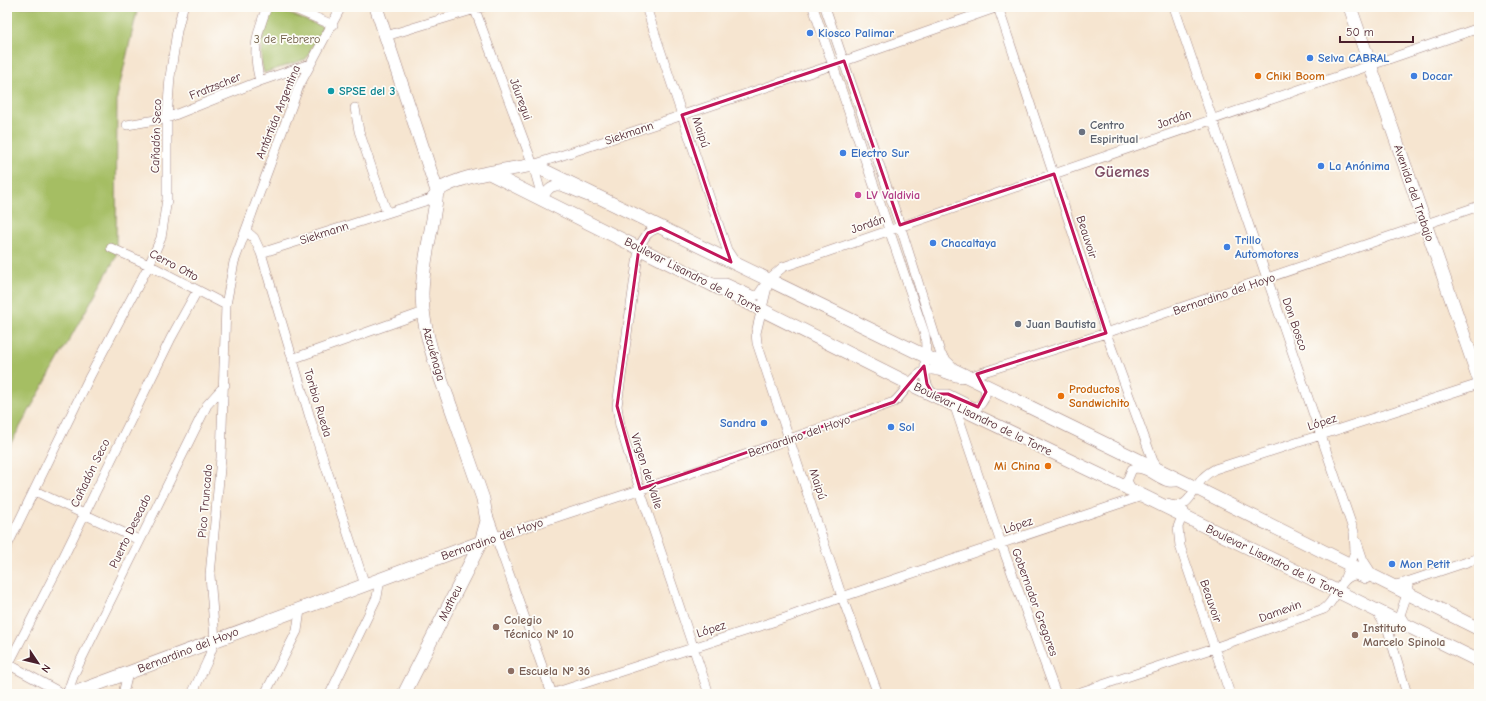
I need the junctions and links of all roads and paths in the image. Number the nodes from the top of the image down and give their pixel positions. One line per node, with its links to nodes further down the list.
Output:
1 (183, 7): 23 (street, Cañadón Seco)
2 (267, 7): 20 (street)
3 (291, 7): 13 (street)
4 (341, 7): 13 (street, Antártida Argentina)
5 (376, 7): 15 (street, Azcuénaga)
6 (646, 7): 22 (street, Maipú)
7 (813, 7): 19 (street)
8 (825, 7): 16 (street)
9 (998, 7): 16 (street, Siekmann); 28 (street, Beauvoir)
10 (1174, 7): 24 (street, Don Bosco)
11 (1350, 7): 18 (street, Avenida del Trabajo)
12 (477, 8): 15 (street); 26 (street, Jáuregui)
13 (333, 25): 17 (street, Antártida Argentina)
14 (1479, 28): 18 (street, Jordán)
15 (386, 36): 29 (street, Azcuénaga)
16 (844, 61): 19 (street, Siekmann); 34 (street)
17 (310, 64): 20 (street, Fratzscher); 38 (street, Antártida Argentina)
18 (1370, 64): 24 (street, Jordán); 35 (street, Avenida del Trabajo)
19 (833, 65): 22 (street, Siekmann); 37 (street)
20 (260, 81): 23 (street, Fratzscher)
21 (355, 108): 33 (street)
22 (682, 115): 26 (street, Siekmann); 42 (street, Maipú)
23 (167, 118): 25 (street, Fratzscher); 43 (street, Cañadón Seco)
24 (1212, 118): 28 (street, Jordán); 45 (street, Don Bosco)
25 (127, 125)
26 (533, 165): 27 (street, Siekmann); 30 (street, Jáuregui); 31 (street)
27 (490, 173): 29 (street, Siekmann); 30 (street, Boulevar Lisandro de la Torre)
28 (1054, 174): 34 (street, Jordán); 51 (street, Beauvoir)
29 (437, 191): 33 (street, Siekmann); 50 (street, Azcuénaga)
30 (543, 200): 31 (street); 40 (street, Boulevar Lisandro de la Torre)
31 (607, 201): 36 (street)
32 (1479, 206): 35 (street, Bernardino del Hoyo)
33 (387, 213): 41 (street, Siekmann)
34 (900, 225): 37 (street, Jordán); 55 (street)
35 (1426, 225): 45 (street, Bernardino del Hoyo); 56 (street, Avenida del Trabajo)
36 (661, 228): 40 (street); 42 (street)
37 (888, 229): 44 (street, Jordán); 52 (street)
38 (246, 231): 41 (street, Toribio Rueda); 48 (street, Antártida Argentina)
39 (111, 248): 43 (street, Cerro Otto)
40 (639, 248): 46 (street, Boulevar Lisandro de la Torre); 67 (street, Virgen del Valle)
41 (262, 254): 53 (street, Toribio Rueda)
42 (736, 264): 44 (street)
43 (149, 265): 47 (street, Cerro Otto); 68 (street, Cañadón Seco)
44 (768, 279): 46 (street, Jordán); 49 (street, Maipú); 52 (street)
45 (1267, 279): 51 (street, Bernardino del Hoyo); 63 (street, Don Bosco)
46 (712, 283): 49 (street, Boulevar Lisandro de la Torre)
47 (197, 291): 48 (street, Cerro Otto); 71 (street, Cañadón Seco)
48 (226, 305): 60 (street, Pico Truncado)
49 (762, 309): 57 (street, Boulevar Lisandro de la Torre); 64 (street, Maipú)
50 (424, 312): 53 (street); 70 (street, Azcuénaga)
51 (1106, 333): 55 (street, Bernardino del Hoyo); 65 (street, Beauvoir)
52 (925, 356): 54 (street); 55 (street)
53 (292, 359): 84 (street, Toribio Rueda)
54 (925, 372): 55 (street); 57 (street, Bernardino del Hoyo); 61 (street)
55 (964, 375): 58 (street)
56 (1479, 379)
57 (910, 384): 61 (street, Boulevar Lisandro de la Torre); 64 (street, Bernardino del Hoyo)
58 (983, 384): 61 (street); 65 (street)
59 (1479, 384): 63 (street, López)
60 (225, 385): 75 (street, Puerto Deseado); 93 (street, Pico Truncado)
61 (933, 394): 62 (street, Boulevar Lisandro de la Torre)
62 (954, 404): 69 (street, Boulevar Lisandro de la Torre); 77 (street, Gobernador Gregores)
63 (1320, 436): 66 (street, López); 73 (street, Don Bosco)
64 (790, 439): 67 (street, Bernardino del Hoyo); 88 (street, Maipú)
65 (1160, 471): 66 (street)
66 (1189, 488): 69 (street, López); 69 (street); 72 (street, Beauvoir); 80 (street)
67 (640, 489): 74 (street, Bernardino del Hoyo); 94 (street, Virgen del Valle)
68 (35, 490): 71 (street); 78 (street, Cañadón Seco)
69 (1137, 493): 72 (street, Boulevar Lisandro de la Torre); 77 (street, López)
70 (486, 510): 74 (street, Azcuénaga); 76 (street, Matheu)
71 (84, 514): 75 (street); 97 (street, Cañadón Seco)
72 (1182, 515): 85 (street, Boulevar Lisandro de la Torre); 95 (street, Beauvoir)
73 (1354, 532): 80 (street, Don Bosco); 82 (street)
74 (497, 537): 76 (street, Bernardino del Hoyo); 107 (street, Azcuénaga)
75 (139, 540): 100 (street, Puerto Deseado)
76 (481, 542): 81 (street, Bernardino del Hoyo); 106 (street, Matheu)
77 (1001, 543): 88 (street, López); 110 (street, Gobernador Gregores)
78 (7, 546)
79 (1479, 558): 83 (street)
80 (1350, 566): 82 (street); 85 (street, Don Bosco)
81 (380, 579): 84 (street, Bernardino del Hoyo); 105 (street)
82 (1376, 579): 86 (street)
83 (1419, 579): 86 (street); 87 (street)
84 (365, 585): 90 (street, Bernardino del Hoyo)
85 (1341, 585): 86 (street); 89 (street, Boulevar Lisandro de la Torre); 95 (street, Damevin)
86 (1391, 586): 87 (street)
87 (1406, 593): 91 (street); 92 (street)
88 (842, 597): 94 (street, López); 109 (street, Maipú)
89 (1373, 609): 91 (street, Boulevar Lisandro de la Torre); 113 (street)
90 (300, 610): 93 (street, Bernardino del Hoyo); 104 (street)
91 (1406, 625): 96 (street, Boulevar Lisandro de la Torre)
92 (1479, 629)
93 (214, 640): 98 (street, Bernardino del Hoyo); 103 (street, Pico Truncado)
94 (693, 648): 107 (street, López); 108 (street, Virgen del Valle)
95 (1214, 648): 111 (street, Damevin); 112 (street, Beauvoir)
96 (1479, 661)
97 (8, 666): 99 (street)
98 (128, 673): 101 (street, Bernardino del Hoyo); 102 (street)
99 (63, 694)
100 (67, 694)
101 (71, 694)
102 (123, 694)
103 (192, 694)
104 (265, 694)
105 (330, 694)
106 (404, 694)
107 (552, 694)
108 (709, 694)
109 (878, 694)
110 (1056, 694)
111 (1075, 694)
112 (1230, 694)
113 (1407, 694)

